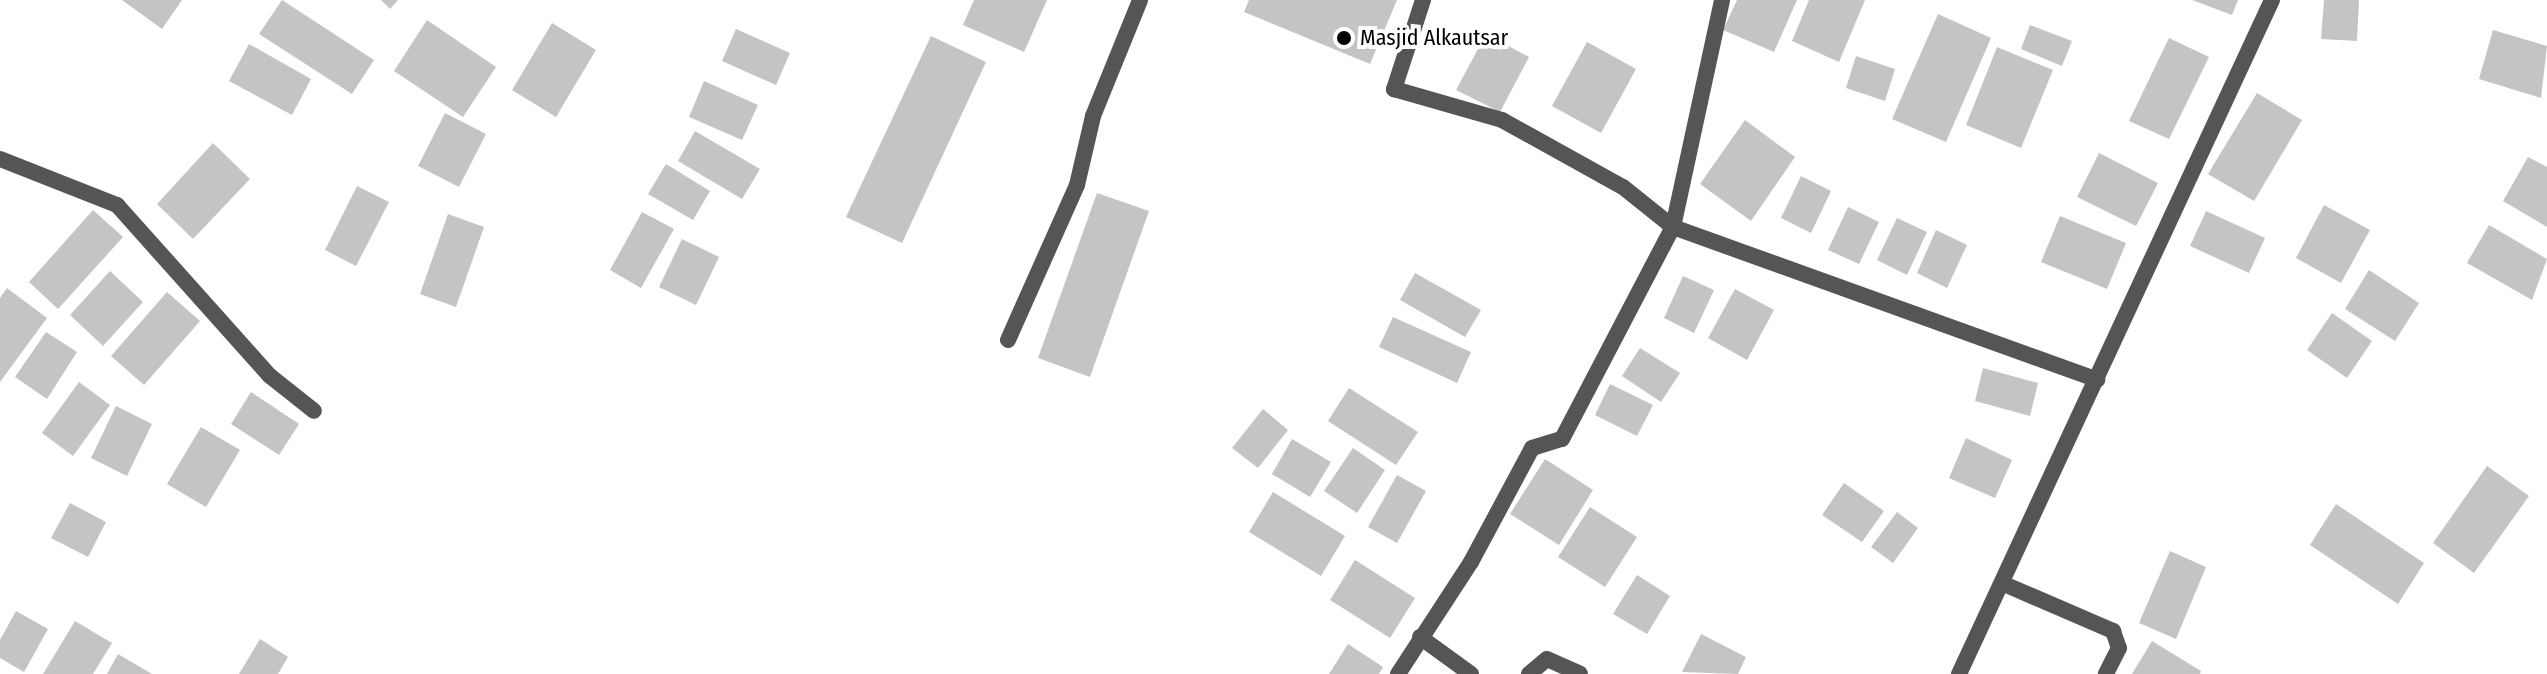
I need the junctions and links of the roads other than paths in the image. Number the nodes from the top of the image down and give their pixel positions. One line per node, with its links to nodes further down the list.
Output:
1 (1140, 0): 7 (street)
2 (1423, 0): 6 (street)
3 (1722, 0): 6 (street)
4 (2272, 0): 8 (street)
5 (0, 159): 9 (street)
6 (1673, 227): 8 (street); 11 (street)
7 (1008, 340)
8 (2097, 380): 10 (street)
9 (314, 411)
10 (2004, 584): 16 (street); 17 (street)
11 (1420, 637): 12 (street); 13 (street)
12 (1398, 674)
13 (1471, 674)
14 (1529, 674): 15 (street)
15 (1580, 674)
16 (1959, 674)
17 (2106, 674)

